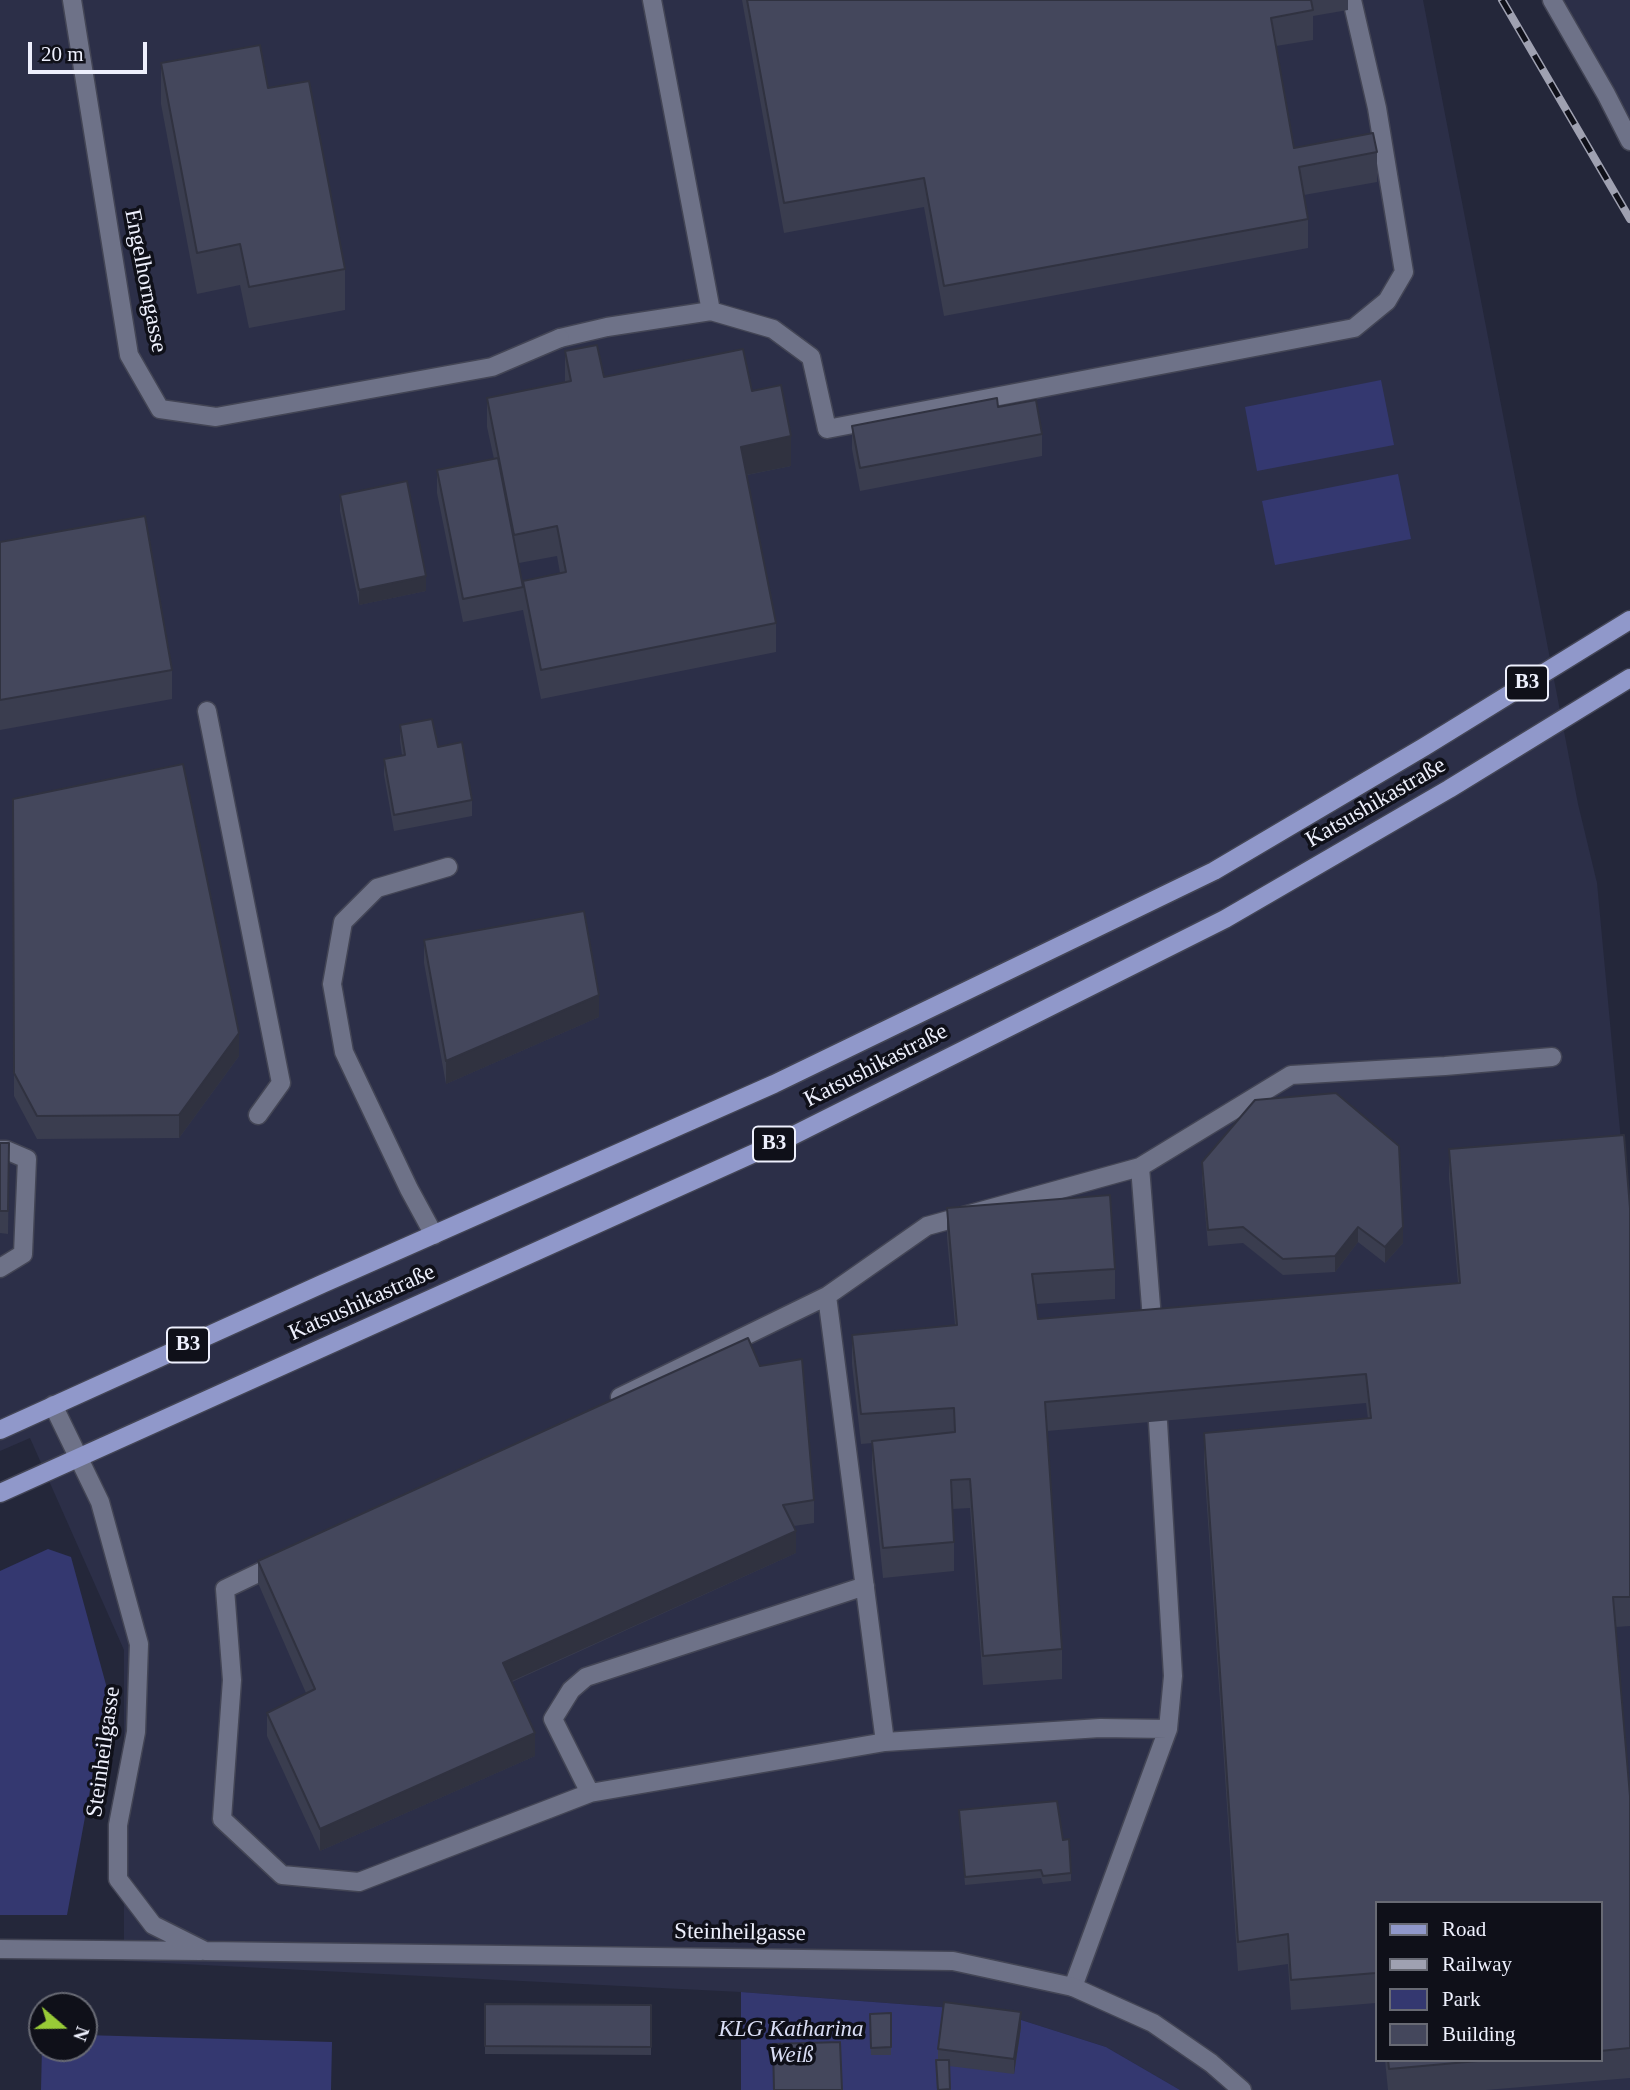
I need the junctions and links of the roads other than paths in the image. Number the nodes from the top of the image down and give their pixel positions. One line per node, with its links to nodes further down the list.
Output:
1 (72, 0): 6 (street, Engelhorngasse)
2 (652, 0): 6 (street)
3 (1352, 0): 6 (street)
4 (1552, 0): 5 (street)
5 (1630, 141)
6 (711, 311)
7 (1630, 620): 15 (main road, Katsushikastraße / B3)
8 (1630, 678): 23 (main road, Katsushikastraße / B3)
9 (207, 711): 12 (street)
10 (448, 867): 15 (street)
11 (1552, 1057): 14 (street)
12 (258, 1115)
13 (0, 1150): 16 (street)
14 (1140, 1167): 17 (street); 18 (street)
15 (435, 1234): 19 (main road, Katsushikastraße / B3)
16 (0, 1268)
17 (827, 1296): 20 (street); 26 (street)
18 (1153, 1339)
19 (53, 1405): 22 (main road, Katsushikastraße / B3); 23 (street, Steinheilgasse)
20 (602, 1406)
21 (1157, 1422): 27 (street)
22 (0, 1430)
23 (79, 1458): 24 (main road, Katsushikastraße / B3); 31 (street, Steinheilgasse)
24 (0, 1493)
25 (288, 1559): 29 (street)
26 (864, 1586): 28 (street); 29 (street)
27 (1168, 1729): 28 (street); 32 (street)
28 (885, 1742): 29 (street)
29 (590, 1793)
30 (0, 1949): 31 (street, Steinheilgasse)
31 (205, 1951): 32 (street, Steinheilgasse)
32 (1073, 1987): 33 (street, Steinheilgasse)
33 (1242, 2090)

